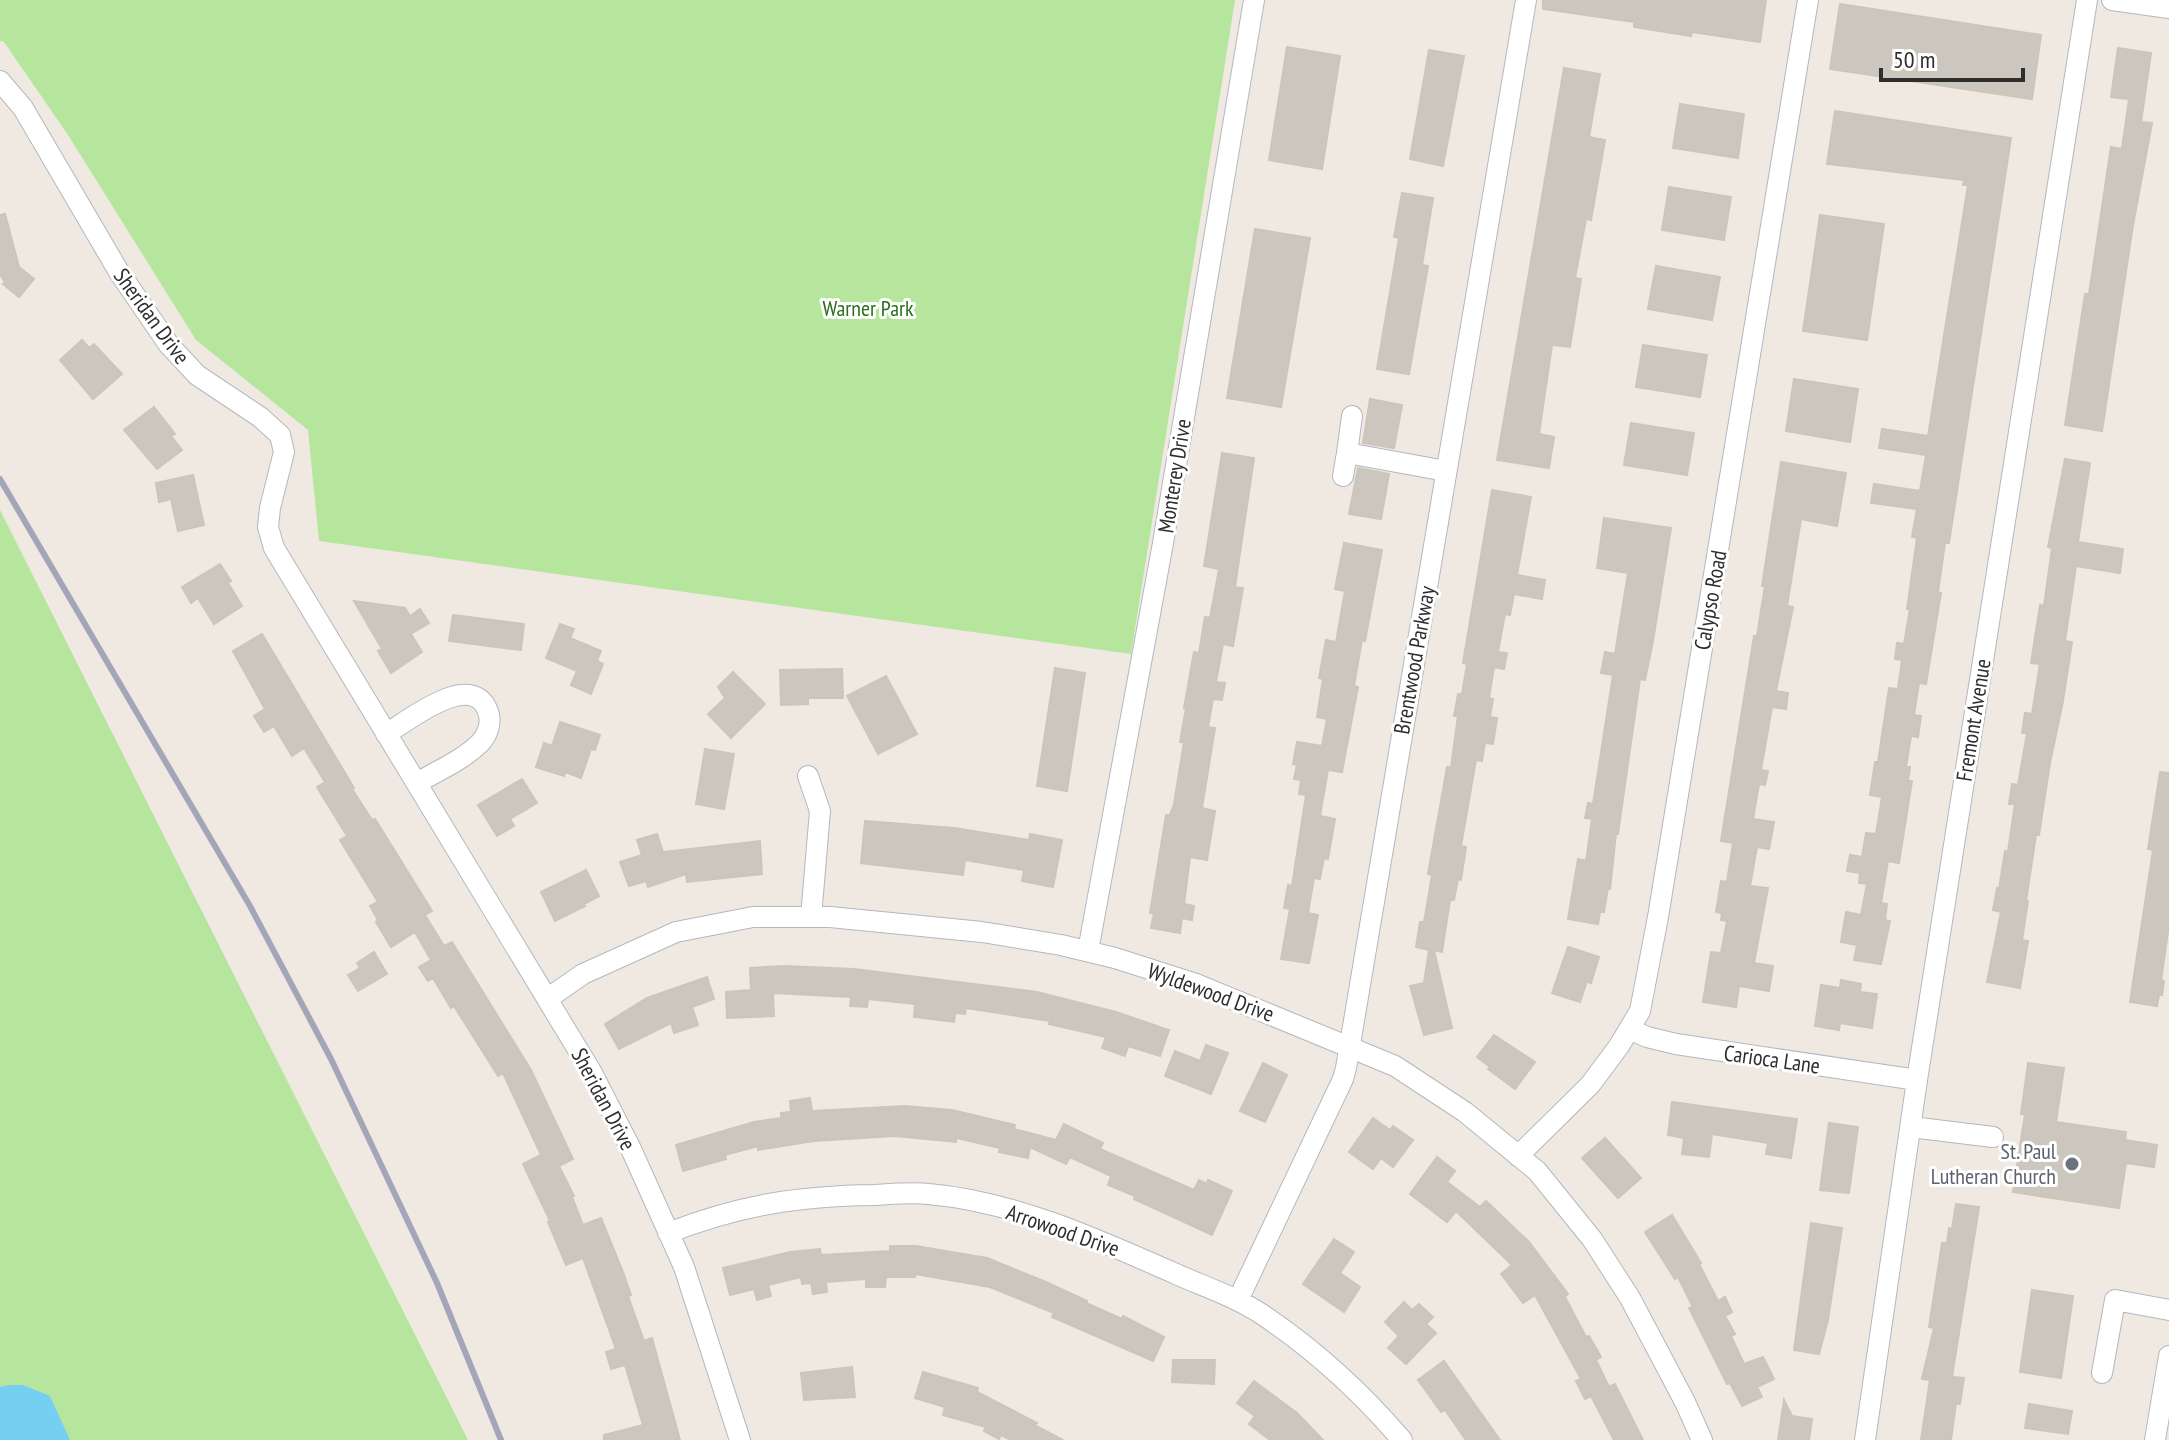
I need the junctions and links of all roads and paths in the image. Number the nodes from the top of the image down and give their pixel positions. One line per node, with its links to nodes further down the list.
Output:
1 (1254, 0): 16 (street, Monterey Drive)
2 (1526, 0): 10 (street, Brentwood Parkway)
3 (1808, 0): 18 (street, Calypso Road)
4 (2087, 0): 20 (street, Fremont Avenue)
5 (2112, 0): 6 (street)
6 (2169, 8)
7 (0, 81): 12 (street, Sheridan Drive)
8 (1352, 416): 9 (street)
9 (1347, 453): 10 (street); 11 (street)
10 (1446, 471): 19 (street, Brentwood Parkway)
11 (1343, 476)
12 (386, 734): 14 (street, Sheridan Drive); 14 (street)
13 (808, 776): 15 (street)
14 (417, 783): 17 (street, Sheridan Drive)
15 (811, 917): 16 (street, Wyldewood Drive); 17 (street, Wyldewood Drive)
16 (1088, 951): 19 (street, Wyldewood Drive)
17 (547, 999): 24 (street, Sheridan Drive)
18 (1629, 1029): 20 (street, Carioca Lane); 23 (street, Calypso Road)
19 (1348, 1046): 23 (street, Wyldewood Drive); 25 (street, Brentwood Parkway)
20 (1917, 1080): 21 (street, Fremont Avenue)
21 (1911, 1127): 22 (street); 32 (street, Fremont Avenue)
22 (1993, 1137)
23 (1518, 1156): 31 (street, Wyldewood Drive)
24 (668, 1233): 25 (street, Arrowood Drive); 29 (street, Sheridan Drive)
25 (1238, 1300): 30 (street, Arrowood Drive)
26 (2169, 1310): 28 (street)
27 (2169, 1356): 33 (street)
28 (2102, 1373)
29 (740, 1440)
30 (1402, 1440)
31 (1702, 1440)
32 (1865, 1440)
33 (2155, 1440)

